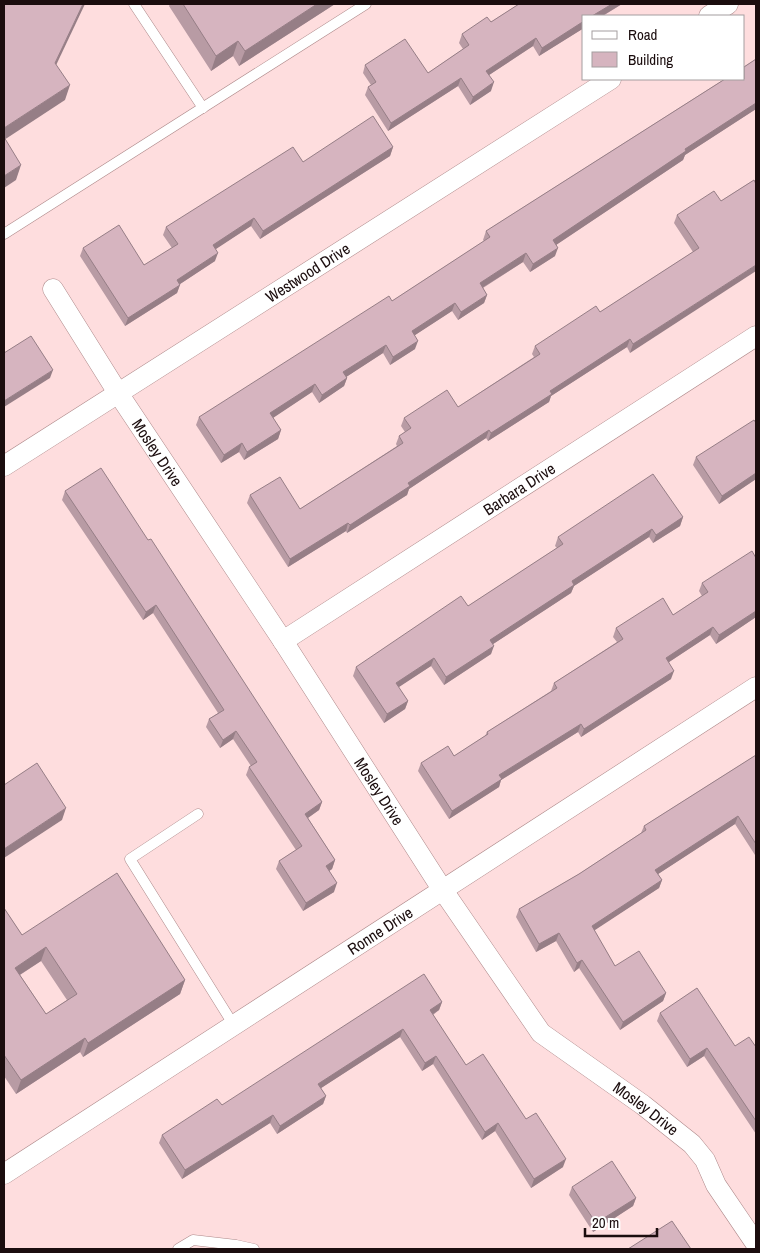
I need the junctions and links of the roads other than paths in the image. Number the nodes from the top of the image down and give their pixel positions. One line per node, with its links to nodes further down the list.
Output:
1 (134, 4): 6 (lane)
2 (366, 4): 6 (lane)
3 (728, 4): 4 (street)
4 (710, 15)
5 (609, 80): 10 (street, Westwood Drive)
6 (203, 108): 7 (lane)
7 (4, 234)
8 (53, 289): 10 (street, Mosley Drive)
9 (756, 336): 12 (street, Barbara Drive)
10 (118, 393): 11 (street, Westwood Drive); 12 (street, Mosley Drive)
11 (4, 466)
12 (283, 641): 15 (street, Mosley Drive)
13 (756, 687): 15 (street, Ronne Drive)
14 (198, 814): 16 (lane)
15 (442, 889): 16 (street, Ronne Drive); 18 (street, Mosley Drive)
16 (233, 1024): 17 (street, Ronne Drive)
17 (4, 1174)
18 (756, 1244)
19 (178, 1249): 20 (lane)
20 (254, 1249)

